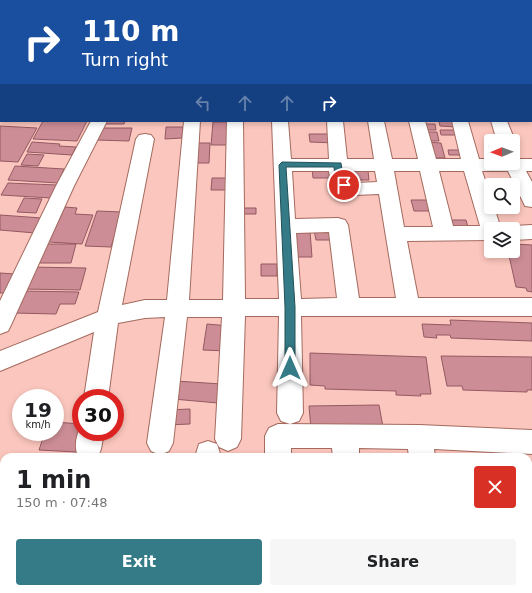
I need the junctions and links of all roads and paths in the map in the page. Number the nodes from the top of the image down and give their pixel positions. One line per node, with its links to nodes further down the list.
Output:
1 (98, 122): 37 (street)
2 (192, 122): 34 (street)
3 (235, 122): 35 (street)
4 (280, 122): 14 (street)
5 (335, 122): 15 (street)
6 (376, 122): 16 (street)
7 (417, 122): 12 (street)
8 (460, 122): 17 (street)
9 (499, 122): 10 (street)
10 (504, 134)
11 (145, 139): 36 (street)
12 (426, 164): 16 (street); 17 (street); 26 (street)
13 (520, 164): 19 (street)
14 (282, 165): 15 (street); 24 (street)
15 (338, 165): 16 (street); 21 (street)
16 (384, 165): 21 (street)
17 (471, 165): 18 (street); 23 (street)
18 (484, 165)
19 (532, 165)
20 (516, 170): 22 (street)
21 (388, 188): 29 (street)
22 (532, 201)
23 (489, 222)
24 (286, 226): 30 (street); 32 (street)
25 (532, 232): 28 (street)
26 (445, 233): 27 (street); 29 (street)
27 (484, 233)
28 (520, 233)
29 (396, 234): 31 (street)
30 (349, 306): 31 (street); 32 (street)
31 (408, 306): 33 (street)
32 (290, 307): 35 (street); 40 (street)
33 (532, 307)
34 (177, 308): 35 (street); 36 (street); 42 (street)
35 (234, 308): 45 (street)
36 (108, 317): 38 (street); 39 (street)
37 (0, 325)
38 (0, 361)
39 (97, 389)
40 (290, 413)
41 (532, 442): 46 (street)
42 (160, 443)
43 (346, 447): 44 (street); 47 (street)
44 (420, 447): 46 (street)
45 (215, 449)
46 (497, 449)
47 (278, 453)

